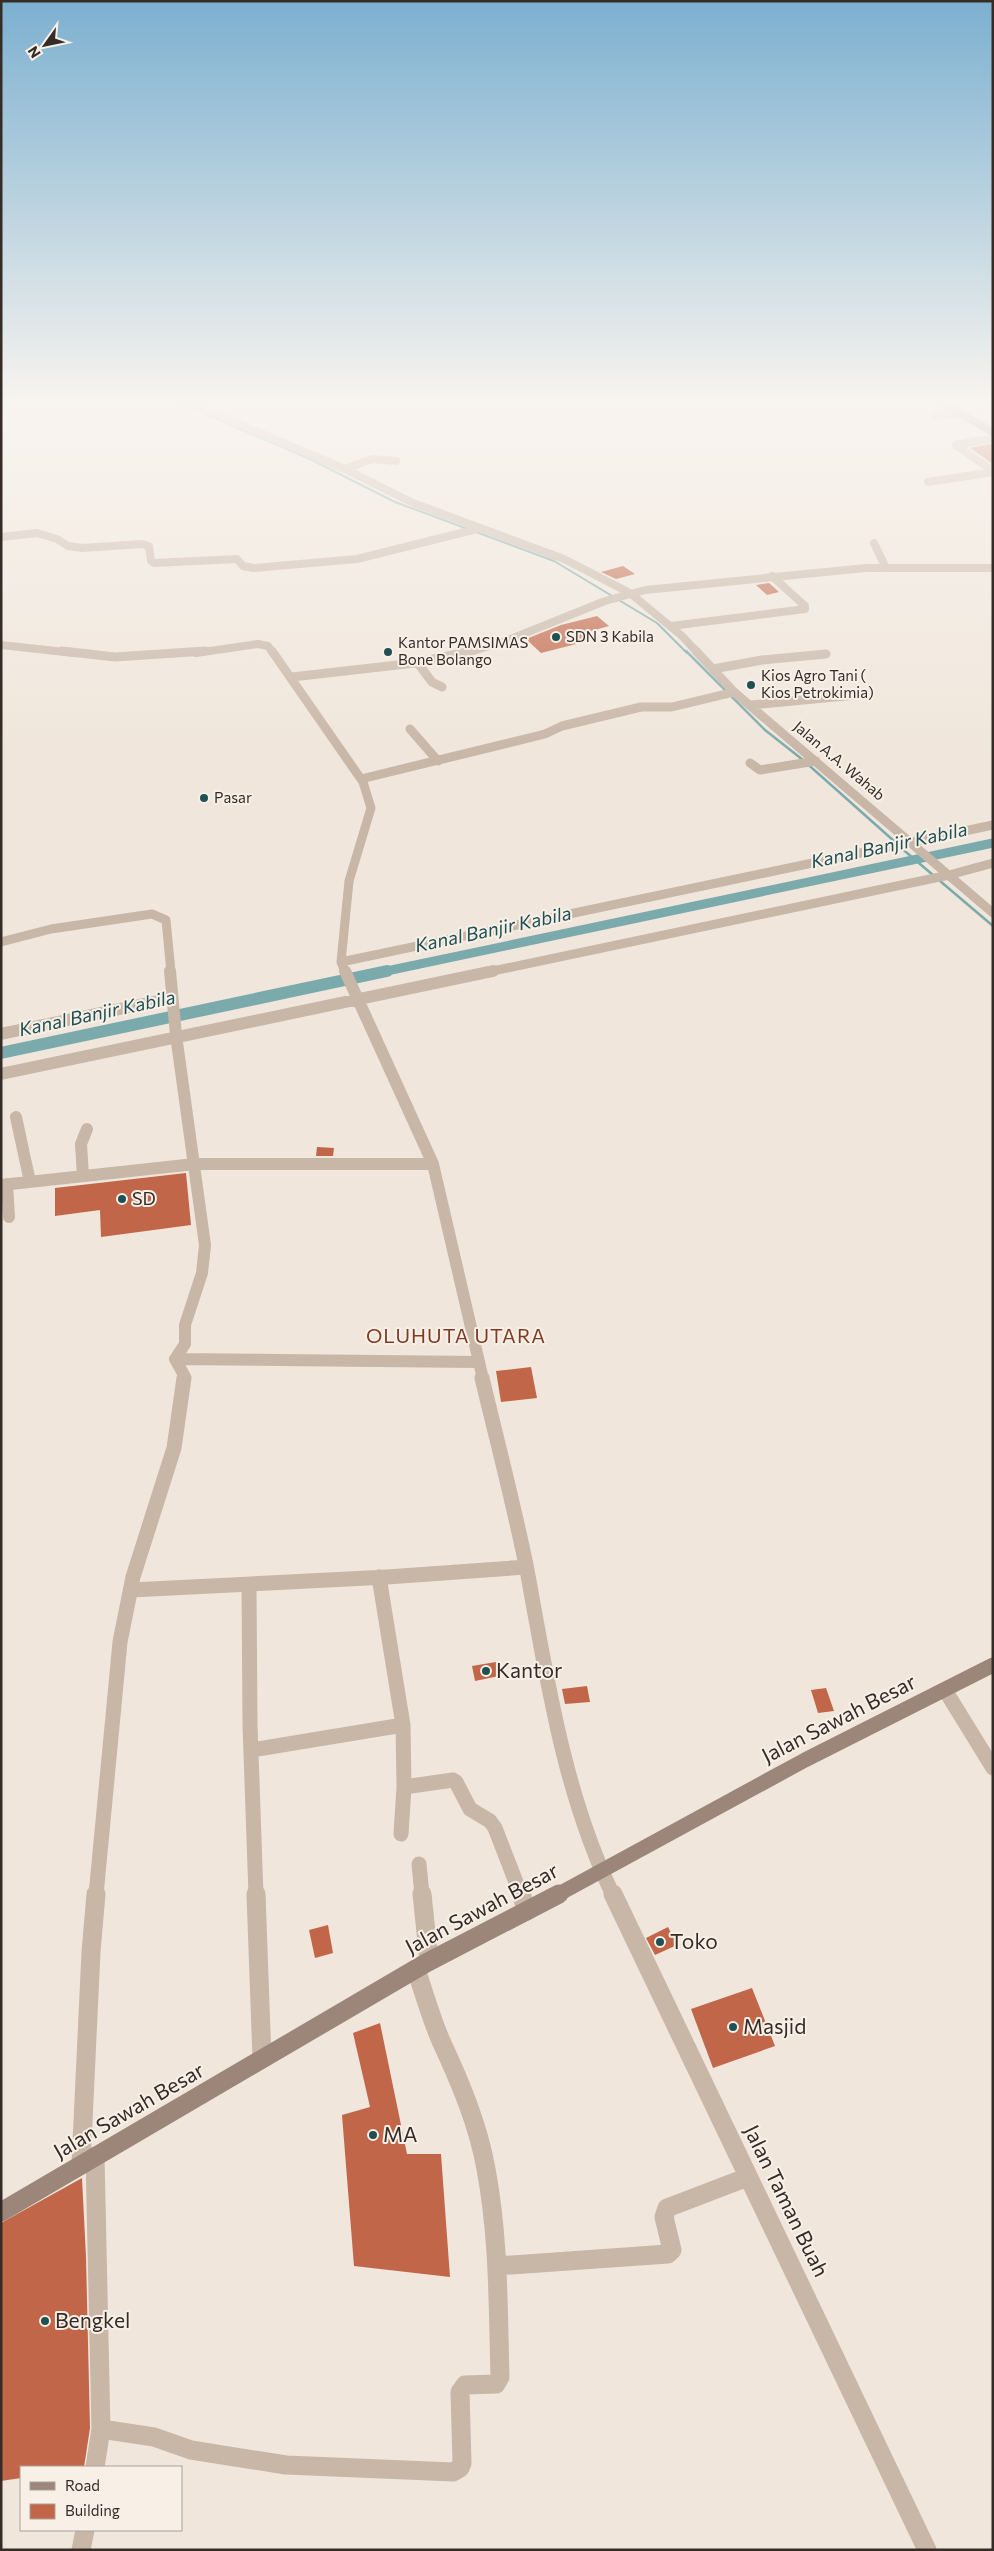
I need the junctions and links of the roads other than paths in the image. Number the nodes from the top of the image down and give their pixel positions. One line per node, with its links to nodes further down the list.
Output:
1 (451, 520): 2 (street, Jalan A.A. Wahab)
2 (473, 530): 3 (street); 8 (street, Jalan A.A. Wahab)
3 (1, 536)
4 (874, 543): 5 (street)
5 (886, 568): 6 (street); 7 (street)
6 (993, 568)
7 (772, 576): 8 (street); 9 (street)
8 (626, 594): 9 (street, Jalan A.A. Wahab); 12 (street)
9 (671, 626): 13 (street, Jalan A.A. Wahab)
10 (1, 645): 14 (street)
11 (826, 654): 13 (street)
12 (416, 662): 14 (street); 15 (street)
13 (713, 669): 16 (street, Jalan A.A. Wahab)
14 (292, 678): 23 (street)
15 (442, 687)
16 (729, 693): 18 (street, Jalan A.A. Wahab); 20 (street)
17 (856, 695): 18 (street)
18 (750, 705): 21 (street, Jalan A.A. Wahab)
19 (410, 728): 20 (street)
20 (438, 761): 23 (street)
21 (809, 762): 22 (street); 25 (street, Jalan A.A. Wahab)
22 (750, 763)
23 (362, 779): 30 (street)
24 (993, 825): 25 (street)
25 (915, 845): 27 (street, Jalan A.A. Wahab); 30 (street)
26 (993, 863): 27 (street)
27 (947, 873): 28 (street, Jalan A.A. Wahab); 31 (street)
28 (993, 913)
29 (1, 942): 32 (street)
30 (342, 965): 31 (street, Jalan Taman Buah)
31 (356, 998): 34 (street); 39 (street, Jalan Taman Buah)
32 (173, 1002): 33 (street); 34 (street)
33 (1, 1034)
34 (177, 1037): 35 (street); 38 (street)
35 (1, 1074)
36 (16, 1118): 41 (street)
37 (87, 1129): 40 (street)
38 (195, 1164): 39 (street); 40 (street); 44 (street)
39 (433, 1164): 45 (street, Jalan Taman Buah)
40 (83, 1176): 41 (street)
41 (30, 1182): 42 (street)
42 (4, 1185): 43 (street)
43 (9, 1217)
44 (175, 1359): 45 (street); 49 (street)
45 (478, 1362): 46 (street, Jalan Taman Buah)
46 (526, 1567): 47 (street); 58 (street, Jalan Taman Buah)
47 (379, 1577): 48 (street); 52 (street)
48 (250, 1585): 49 (street); 53 (street)
49 (131, 1590): 62 (street)
50 (993, 1665): 51 (main road, Jalan Sawah Besar)
51 (945, 1690): 54 (street); 58 (main road, Jalan Sawah Besar)
52 (403, 1725): 53 (street); 55 (street)
53 (252, 1750): 61 (street)
54 (993, 1768)
55 (404, 1787): 56 (street); 59 (street)
56 (401, 1834)
57 (419, 1864): 60 (street)
58 (602, 1872): 59 (main road, Jalan Sawah Besar); 63 (street, Jalan Taman Buah)
59 (527, 1911): 60 (main road, Jalan Sawah Besar)
60 (422, 1965): 61 (main road, Jalan Sawah Besar); 65 (street)
61 (262, 2059): 62 (main road, Jalan Sawah Besar)
62 (88, 2160): 64 (main road, Jalan Sawah Besar); 66 (street)
63 (748, 2177): 65 (street); 70 (street, Jalan Taman Buah)
64 (1, 2212)
65 (497, 2266): 66 (street)
66 (101, 2429): 67 (street)
67 (95, 2466)
68 (85, 2531): 69 (street)
69 (81, 2550)
70 (927, 2550)

